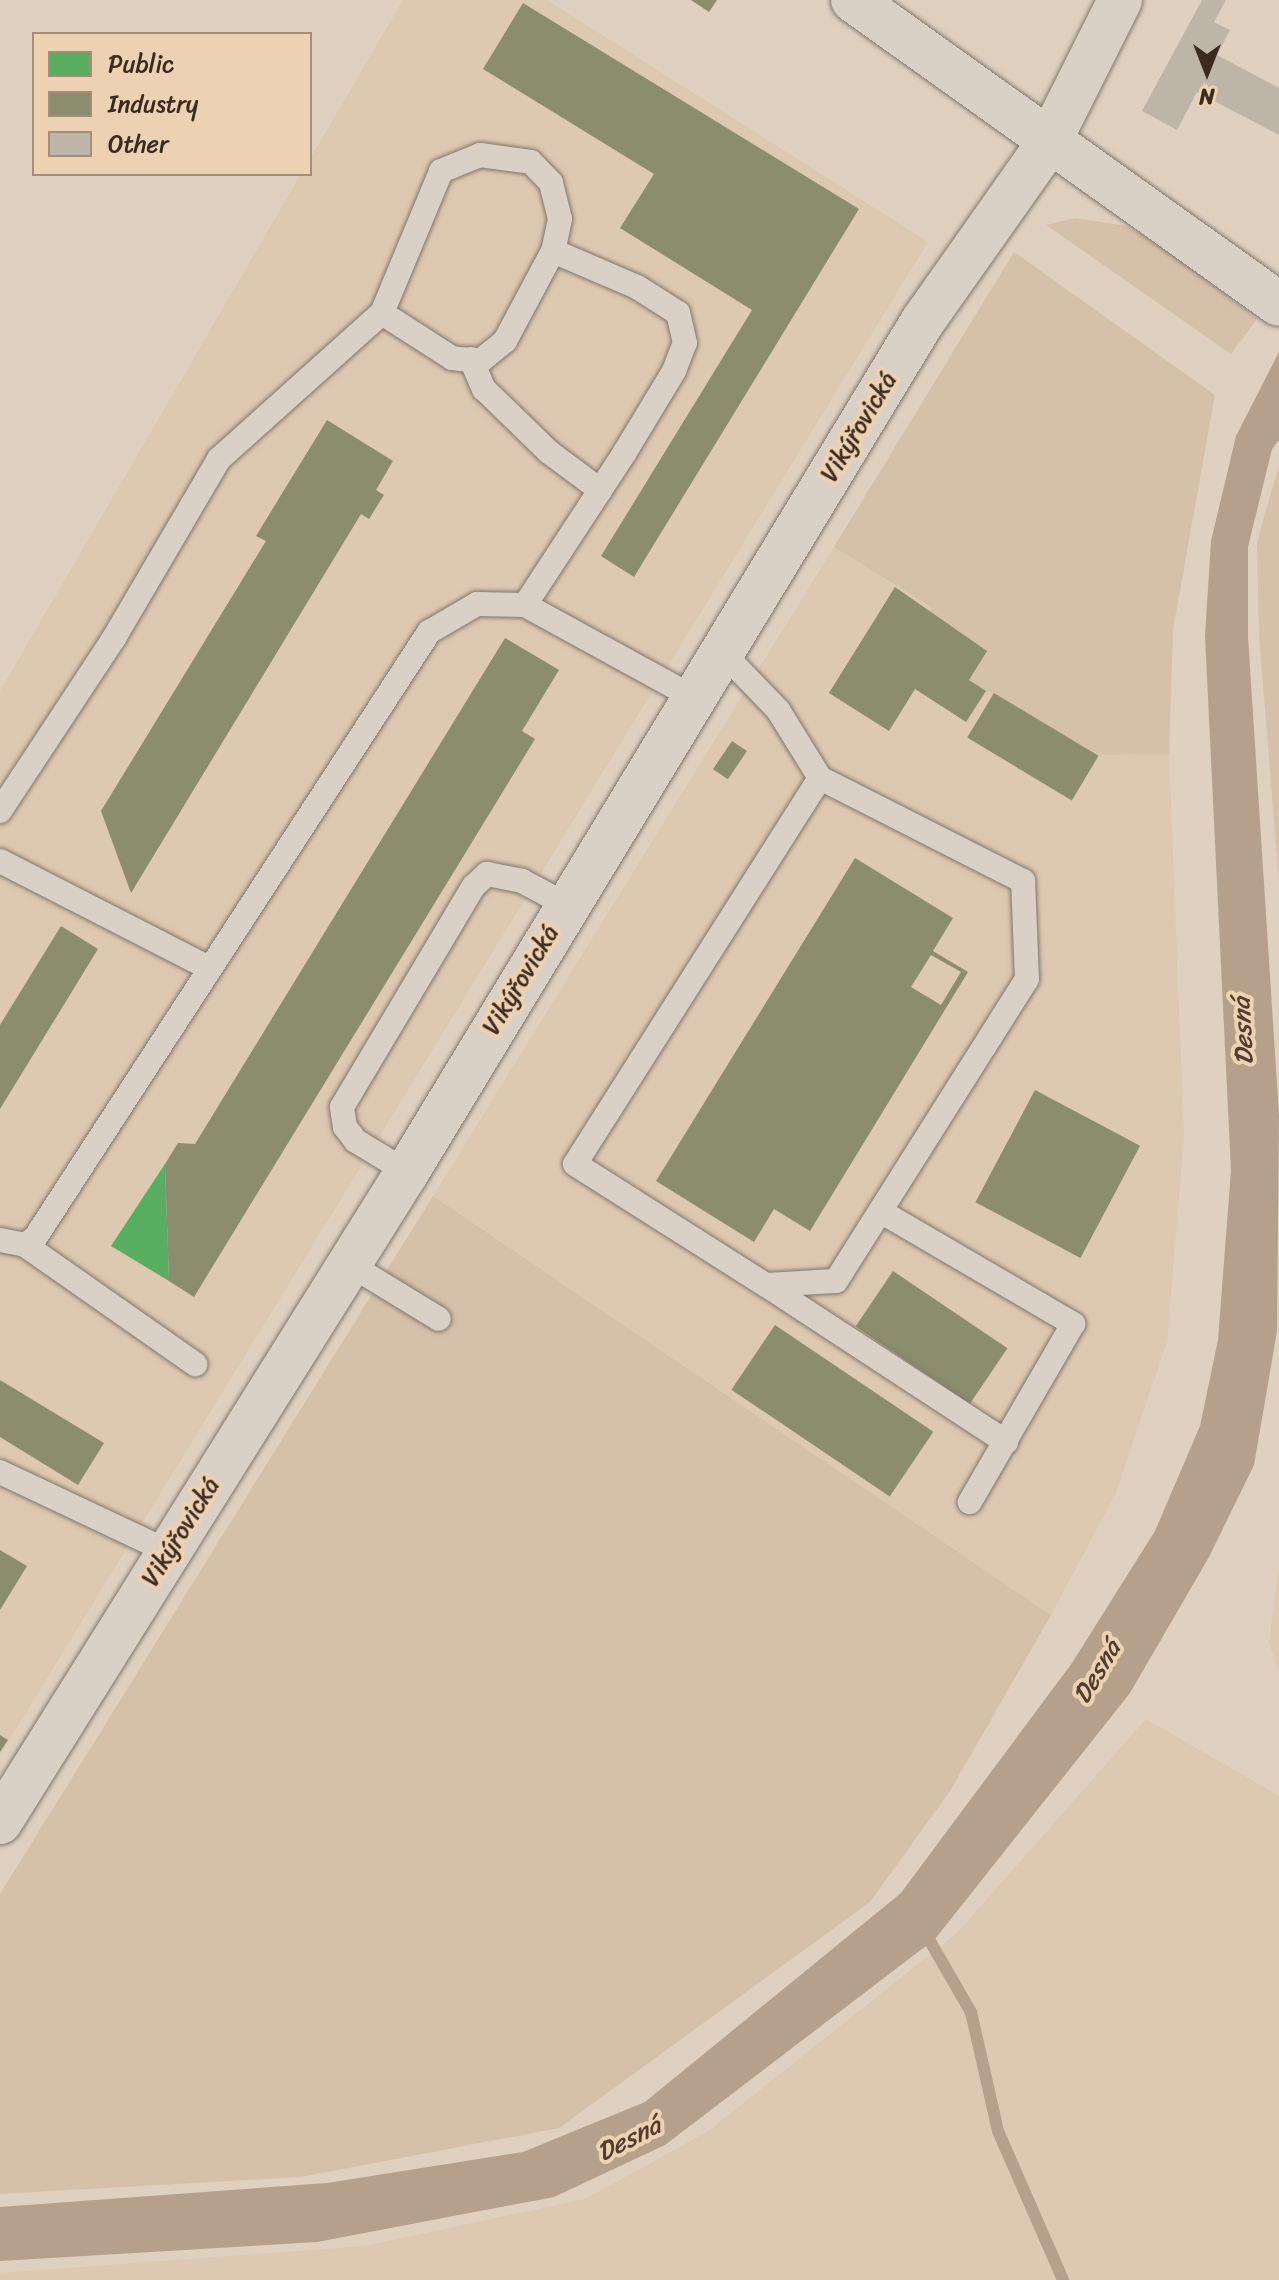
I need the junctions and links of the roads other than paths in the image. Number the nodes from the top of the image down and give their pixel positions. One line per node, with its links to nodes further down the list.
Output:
1 (853, 0): 3 (street)
2 (1120, 0): 3 (street, Vikýřovická)
3 (1048, 144): 5 (street); 10 (street, Vikýřovická)
4 (553, 251): 6 (lane); 7 (lane); 8 (lane)
5 (1273, 300)
6 (382, 313): 7 (lane); 13 (lane)
7 (471, 359): 8 (lane)
8 (600, 490): 9 (lane)
9 (525, 605): 11 (lane); 16 (lane)
10 (722, 652): 11 (street, Vikýřovická); 12 (lane)
11 (695, 698): 15 (street, Vikýřovická)
12 (820, 778): 18 (lane); 22 (lane)
13 (0, 811)
14 (0, 861): 16 (lane)
15 (567, 905): 17 (street, Vikýřovická); 17 (lane)
16 (207, 967): 20 (lane)
17 (407, 1172): 21 (street, Vikýřovická)
18 (880, 1211): 22 (lane); 25 (lane)
19 (0, 1240): 20 (lane)
20 (25, 1245): 24 (lane)
21 (349, 1264): 23 (lane); 28 (street, Vikýřovická)
22 (766, 1285): 25 (lane)
23 (439, 1319)
24 (195, 1364)
25 (1006, 1442): 27 (lane)
26 (0, 1472): 28 (lane)
27 (970, 1502)
28 (169, 1552): 29 (street, Vikýřovická)
29 (0, 1822)

